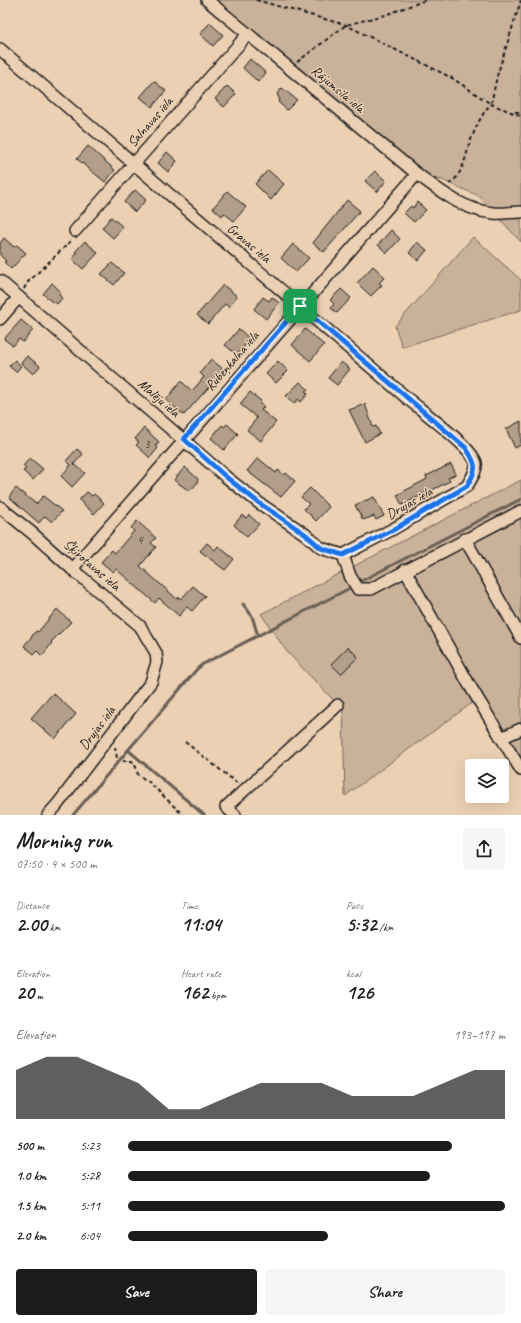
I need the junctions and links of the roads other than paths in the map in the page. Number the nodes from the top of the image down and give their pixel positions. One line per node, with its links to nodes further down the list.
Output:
1 (207, 0): 2 (street, Rājumsila iela)
2 (248, 34): 4 (street, Salnavas iela); 5 (street, Rājumsila iela)
3 (0, 49): 4 (street, Gravas iela)
4 (133, 163): 7 (street, Salnavas iela); 10 (street, Gravas iela)
5 (416, 174): 6 (street, Rājumsila iela); 10 (street, Rubeņkalna iela)
6 (521, 212)
7 (75, 231)
8 (0, 280): 9 (street, Malēju iela)
9 (19, 297): 11 (street); 12 (street, Malēju iela)
10 (300, 306): 12 (street, Rubeņkalna iela); 13 (street, Gravas iela)
11 (0, 319)
12 (184, 439): 17 (street, Malēju iela); 18 (street, Rubeņkalna iela)
13 (476, 463): 17 (street, Drujas iela)
14 (0, 508): 18 (street, Šķirotavas iela)
15 (521, 511): 16 (street)
16 (465, 539): 19 (street); 20 (street)
17 (343, 555): 19 (street)
18 (72, 569): 21 (street, Šķirotavas iela)
19 (405, 570): 24 (street)
20 (521, 638)
21 (156, 653): 26 (street, Drujas iela)
22 (338, 705): 27 (street)
23 (521, 729): 24 (street)
24 (501, 738): 25 (street)
25 (521, 770)
26 (48, 815)
27 (235, 815)

